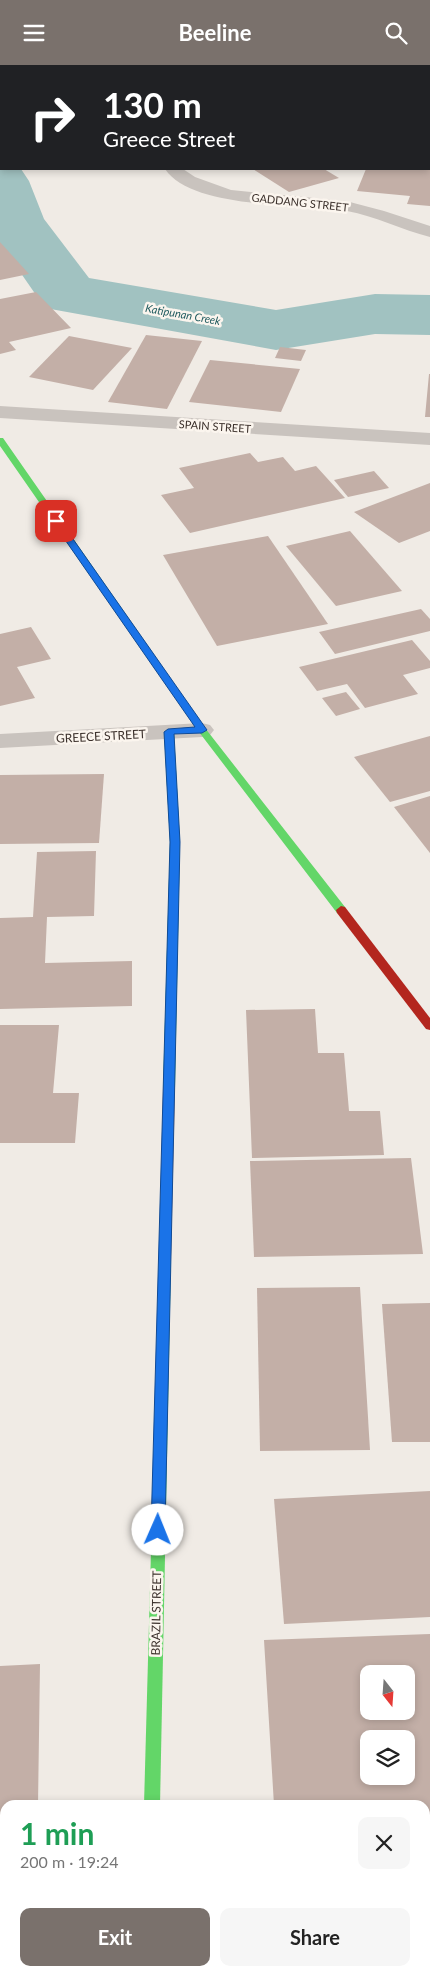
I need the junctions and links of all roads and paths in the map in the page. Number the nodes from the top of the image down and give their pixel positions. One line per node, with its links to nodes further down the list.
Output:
1 (174, 170): 2 (street, GADDANG STREET)
2 (430, 232)
3 (0, 412): 4 (street, SPAIN STREET)
4 (430, 439)
5 (0, 440): 6 (street)
6 (202, 730): 7 (street, GREECE STREET); 9 (street)
7 (168, 732): 8 (street, GREECE STREET); 10 (street, BRAZIL STREET)
8 (0, 741)
9 (430, 1026)
10 (152, 1800)

